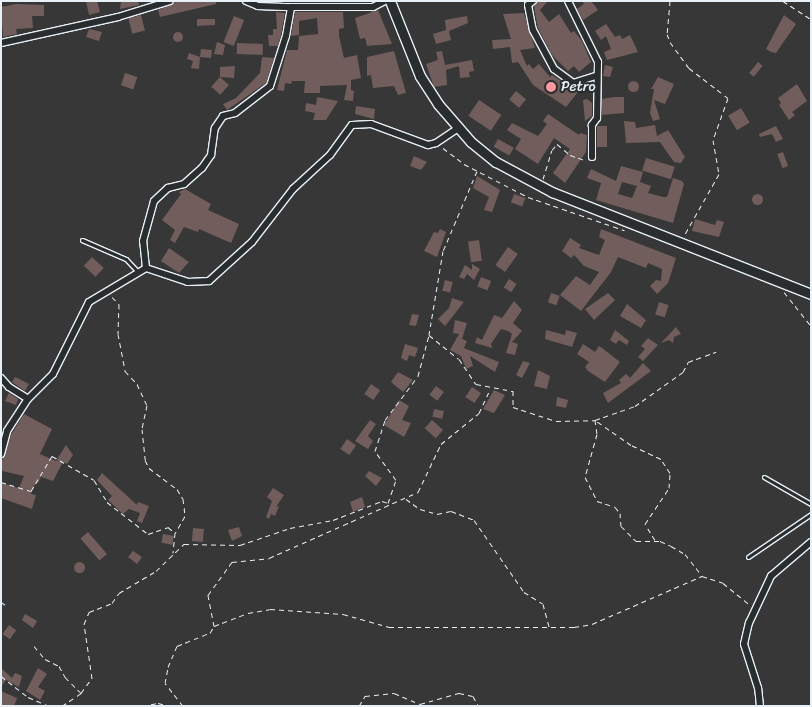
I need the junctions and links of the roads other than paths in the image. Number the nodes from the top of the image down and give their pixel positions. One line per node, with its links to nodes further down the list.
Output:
1 (170, 1): 8 (street)
2 (246, 1): 7 (street)
3 (385, 1): 7 (street)
4 (390, 1): 10 (main road)
5 (533, 1): 9 (street)
6 (568, 1): 9 (street)
7 (291, 7): 13 (street)
8 (1, 43)
9 (596, 76): 11 (street)
10 (458, 128): 13 (street); 15 (main road)
11 (592, 157)
12 (82, 240): 14 (lane)
13 (146, 268): 14 (street)
14 (138, 272): 17 (street)
15 (811, 294)
16 (1, 378): 17 (street)
17 (28, 399): 18 (street)
18 (1, 454)
19 (764, 477): 20 (lane)
20 (811, 504)
21 (811, 514): 23 (lane)
22 (811, 542): 24 (street)
23 (748, 558)
24 (760, 706)

